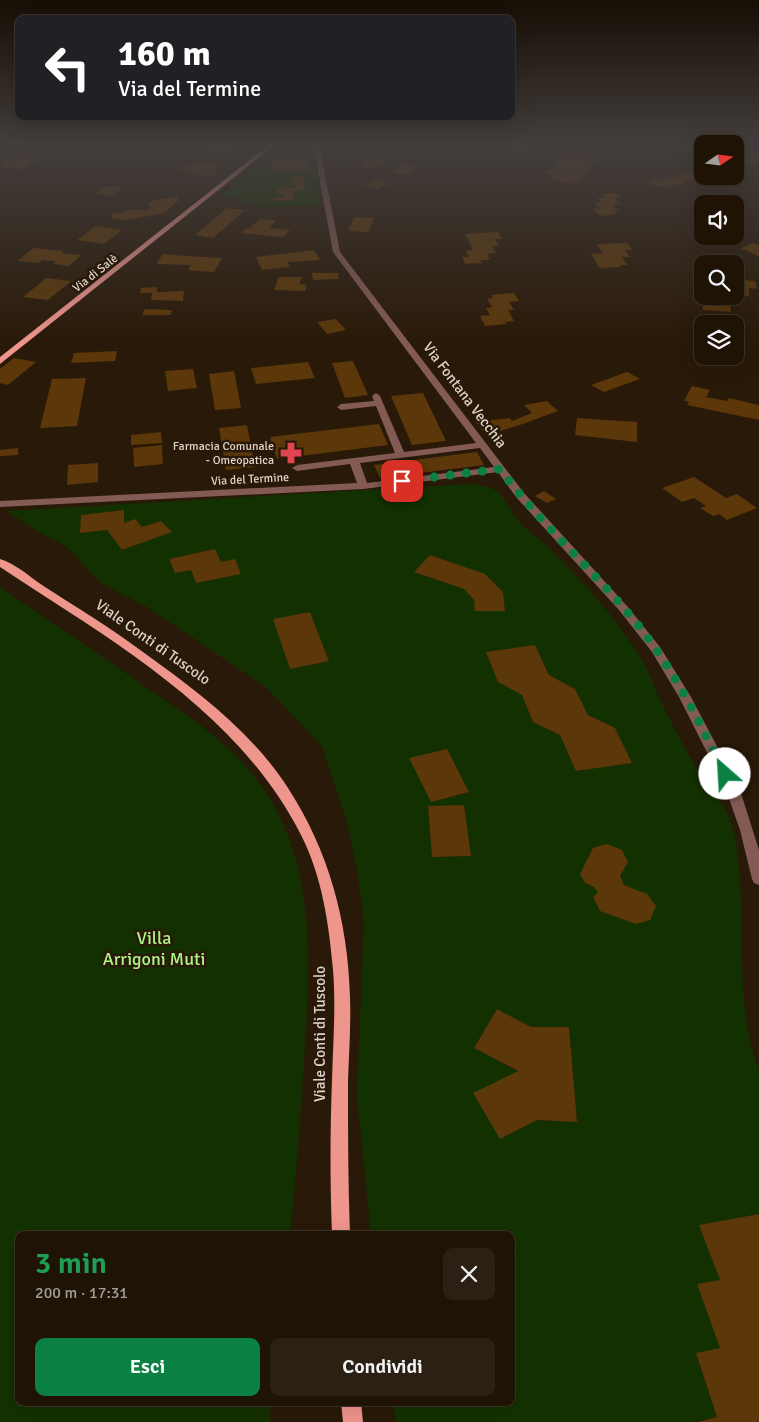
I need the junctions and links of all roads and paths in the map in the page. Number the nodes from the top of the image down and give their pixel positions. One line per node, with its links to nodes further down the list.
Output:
1 (190, 210): 3 (main road, Via di Salè)
2 (329, 210): 5 (street, Via Fontana Vecchia)
3 (0, 361)
4 (341, 407): 6 (street)
5 (484, 445): 6 (street); 9 (street, Via Fontana Vecchia)
6 (401, 456): 7 (street)
7 (354, 461): 8 (street); 10 (street)
8 (296, 468)
9 (500, 469): 10 (street, Via del Termine); 13 (street, Via Fontana Vecchia)
10 (363, 486): 11 (street, Via del Termine)
11 (0, 504)
12 (0, 562): 14 (main road, Viale Conti di Tuscolo)
13 (759, 879)
14 (341, 1231)
15 (351, 1406): 16 (main road)
16 (353, 1422)

